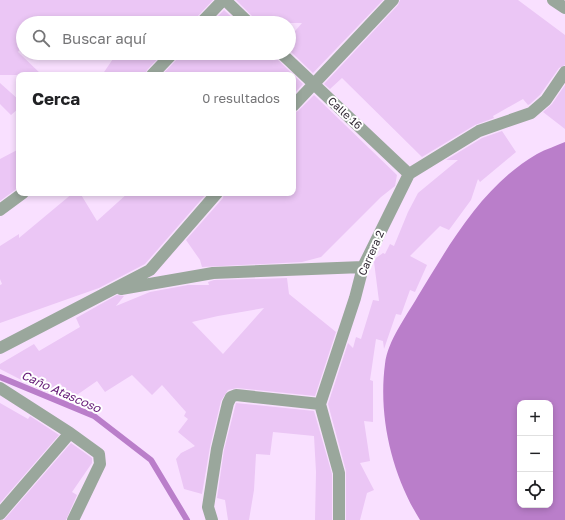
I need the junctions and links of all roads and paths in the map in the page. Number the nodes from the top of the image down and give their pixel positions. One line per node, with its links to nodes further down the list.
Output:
1 (224, 0): 5 (street); 6 (street)
2 (393, 0): 11 (street)
3 (553, 0): 4 (street)
4 (565, 8)
5 (208, 16)
6 (241, 16)
7 (166, 60): 9 (street)
8 (288, 60): 11 (street, Calle 16)
9 (155, 72)
10 (565, 72): 13 (street)
11 (313, 83): 12 (street); 13 (street, Calle 16)
12 (296, 103)
13 (409, 174): 17 (street, Carrera 2)
14 (19, 196): 16 (street)
15 (214, 196): 18 (street)
16 (0, 210)
17 (363, 267): 18 (street); 21 (street, Carrera 2)
18 (108, 291): 19 (street)
19 (0, 348)
20 (0, 388): 22 (street)
21 (320, 404): 25 (street); 26 (street)
22 (70, 433): 23 (street); 24 (street)
23 (0, 514)
24 (73, 520)
25 (212, 520)
26 (339, 520)

